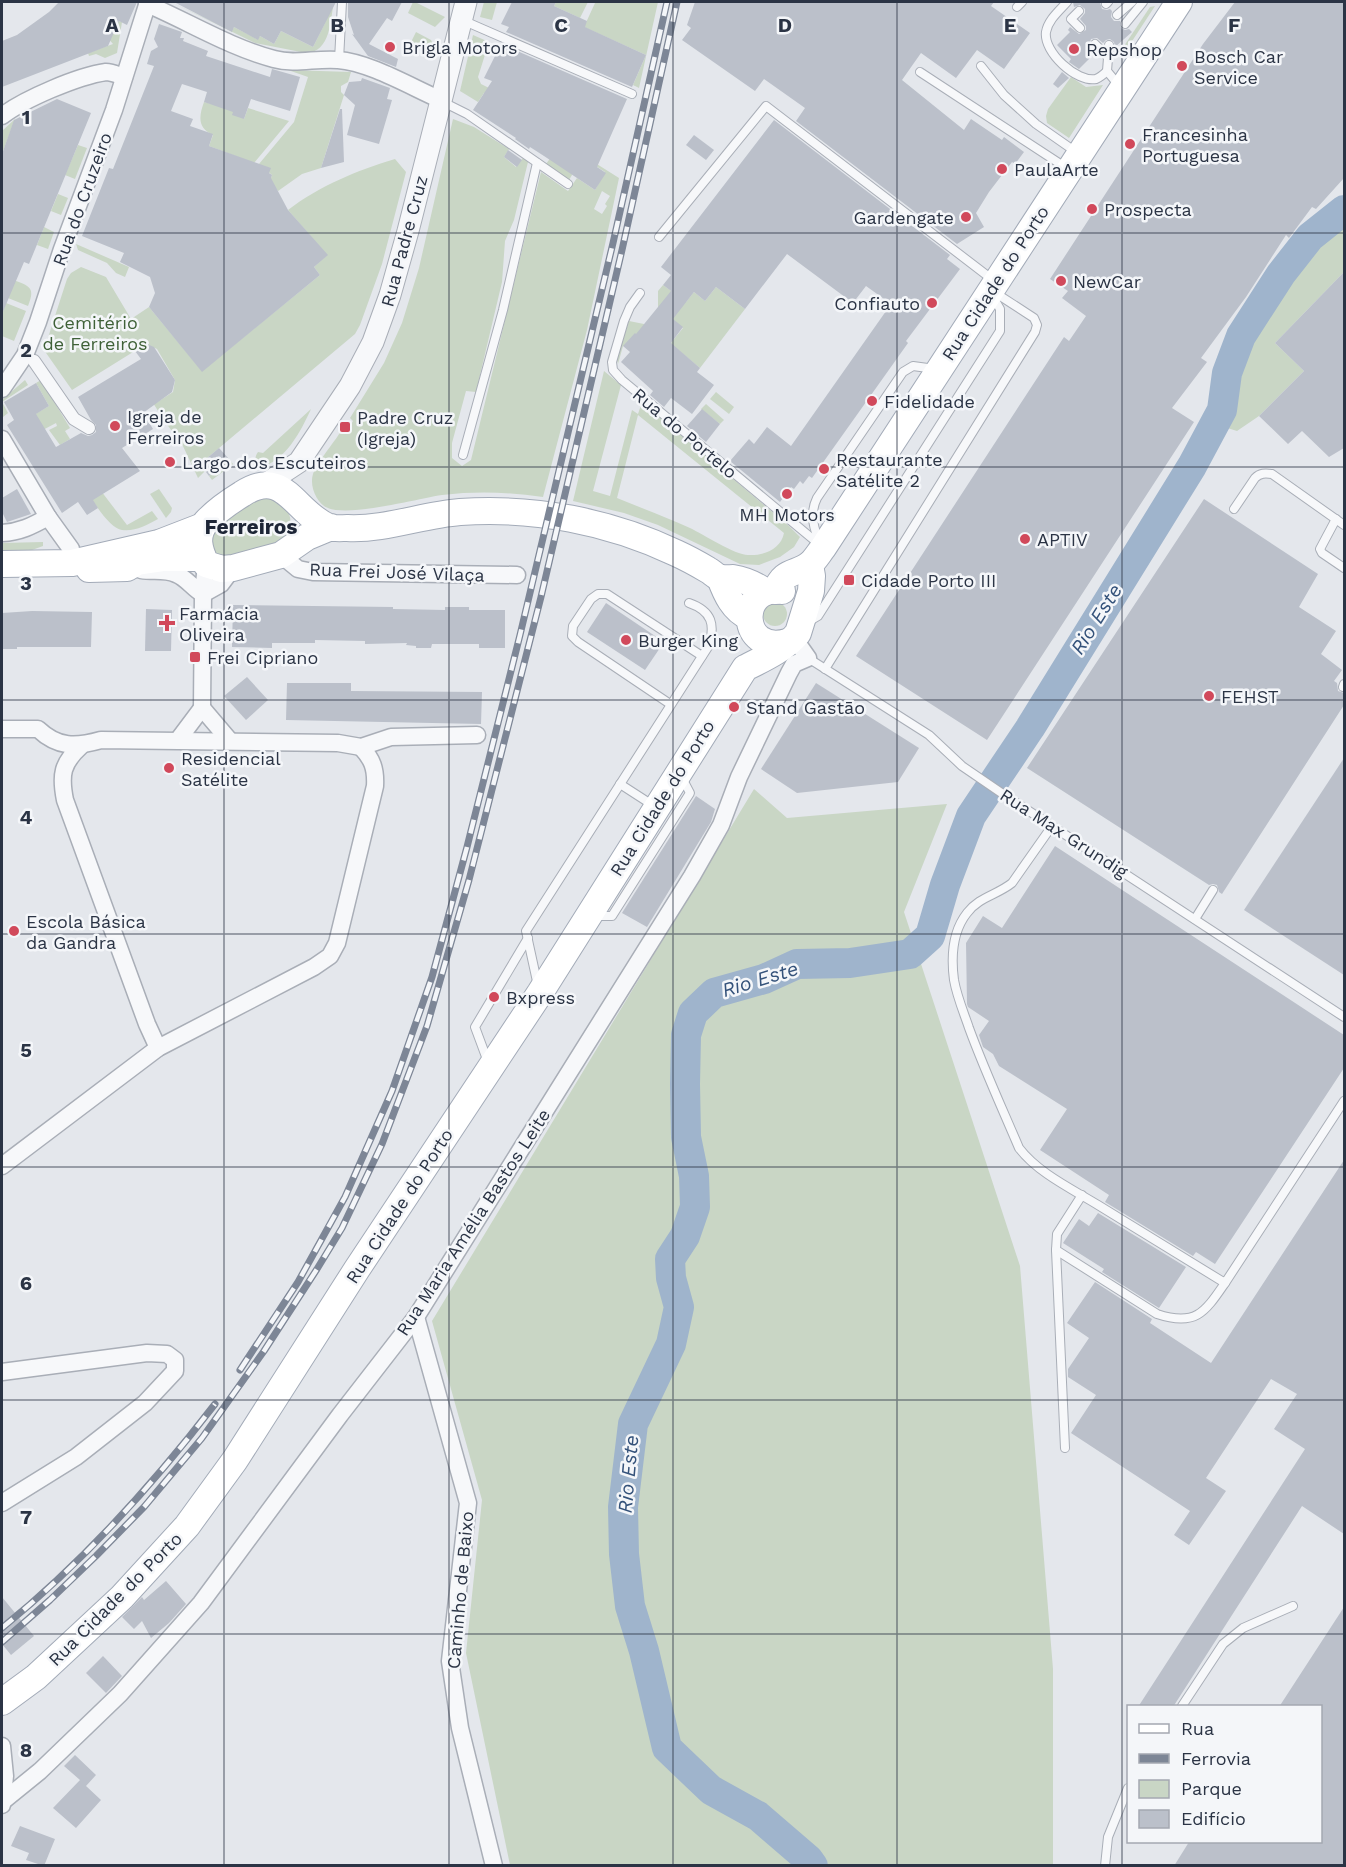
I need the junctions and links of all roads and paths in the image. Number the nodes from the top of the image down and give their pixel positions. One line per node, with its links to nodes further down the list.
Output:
1 (342, 2): 15 (lane)
2 (1067, 2): 19 (lane)
3 (1132, 2): 9 (lane)
4 (1143, 2): 10 (lane)
5 (1179, 2): 19 (main road, Rua Cidade do Porto)
6 (147, 3): 15 (street); 18 (street, Rua do Cruzeiro)
7 (464, 11): 20 (lane); 21 (street, Rua Padre Cruz)
8 (1079, 11): 11 (lane)
9 (1117, 15)
10 (1125, 24)
11 (1080, 28)
12 (1095, 44): 14 (lane)
13 (1108, 45): 14 (lane)
14 (1107, 56): 19 (lane)
15 (339, 60): 21 (street)
16 (981, 66): 23 (lane)
17 (920, 72): 23 (lane)
18 (124, 77): 22 (street); 30 (street, Rua do Cruzeiro)
19 (1114, 80): 23 (main road, Rua Cidade do Porto)
20 (632, 94)
21 (441, 100): 24 (lane); 34 (street, Rua Padre Cruz)
22 (2, 116)
23 (1074, 162): 27 (main road, Rua Cidade do Porto)
24 (537, 163): 25 (lane); 33 (lane)
25 (568, 184)
26 (659, 237): 27 (lane)
27 (993, 287): 45 (main road, Rua Cidade do Porto); 58 (lane); 61 (lane)
28 (640, 293): 45 (lane, Rua do Portelo)
29 (34, 361): 31 (street)
30 (2, 389)
31 (89, 428)
32 (2, 440): 38 (street)
33 (464, 455)
34 (299, 462): 35 (street, Rua Padre Cruz); 36 (street, Rua Padre Cruz)
35 (264, 485): 36 (main road); 41 (main road, Rua Frei José Vilaça)
36 (298, 503): 42 (main road); 44 (main road, Rua Frei José Vilaça)
37 (1234, 509): 39 (lane)
38 (48, 517): 43 (street); 47 (street)
39 (1336, 519): 40 (lane); 51 (lane)
40 (1344, 525)
41 (203, 526): 46 (main road); 47 (main road, Rua Frei José Vilaça)
42 (331, 527): 44 (main road, Rua Frei José Vilaça); 53 (main road, Rua Frei José Vilaça)
43 (2, 533)
44 (289, 549): 50 (main road, Rua Frei José Vilaça); 52 (street, Rua Frei José Vilaça)
45 (816, 556): 54 (main road); 58 (main road)
46 (204, 561): 49 (main road, Rua Frei José Vilaça); 50 (main road, Rua Frei José Vilaça); 55 (street)
47 (72, 563): 48 (main road, Rua Frei José Vilaça); 49 (main road, Rua Frei José Vilaça)
48 (2, 564)
49 (127, 568): 55 (street)
50 (232, 568): 55 (street)
51 (1344, 568)
52 (518, 575)
53 (720, 578): 54 (main road, Rua Frei José Vilaça); 57 (main road)
54 (771, 592): 57 (main road); 58 (main road)
55 (203, 594): 63 (street)
56 (689, 603): 59 (lane)
57 (750, 623): 58 (main road); 60 (main road)
58 (799, 636): 60 (main road, Rua Cidade do Porto); 61 (lane, Rua Max Grundig); 87 (street, Rua Maria Amélia Bastos Leite)
59 (702, 656): 62 (lane); 62 (lane)
60 (745, 668): 70 (main road, Rua Cidade do Porto)
61 (825, 669): 73 (lane, Rua Max Grundig)
62 (670, 704): 71 (lane)
63 (202, 708): 66 (street); 67 (street)
64 (2, 729): 68 (street)
65 (477, 735): 69 (street)
66 (178, 740): 67 (street); 68 (street)
67 (230, 741): 69 (street)
68 (81, 746): 80 (street)
69 (361, 747): 80 (street)
70 (679, 771): 72 (main road, Rua Cidade do Porto); 75 (lane)
71 (620, 784): 72 (lane); 77 (lane)
72 (657, 808): 75 (main road, Rua Cidade do Porto)
73 (1052, 826): 76 (lane, Rua Max Grundig); 84 (lane)
74 (1213, 890): 76 (lane)
75 (588, 916): 78 (main road, Rua Cidade do Porto)
76 (1195, 919): 79 (lane, Rua Max Grundig)
77 (528, 938): 78 (lane); 81 (lane)
78 (540, 993): 81 (main road, Rua Cidade do Porto)
79 (1344, 1017)
80 (158, 1048): 83 (street)
81 (490, 1069): 92 (main road, Rua Cidade do Porto)
82 (1344, 1101): 86 (lane)
83 (2, 1166)
84 (1082, 1195): 85 (lane); 86 (lane)
85 (1056, 1250): 86 (lane); 89 (lane)
86 (1225, 1282)
87 (416, 1317): 96 (street, Rua Maria Amélia Bastos Leite); 97 (street, Caminho de Baixo)
88 (2, 1372): 90 (street)
89 (1065, 1448)
90 (2, 1503)
91 (1293, 1606): 93 (lane)
92 (2, 1702)
93 (1183, 1705)
94 (2, 1746): 96 (street, Rua Maria Amélia Bastos Leite)
95 (1127, 1790): 98 (lane)
96 (2, 1803)
97 (494, 1866)
98 (1105, 1866)

